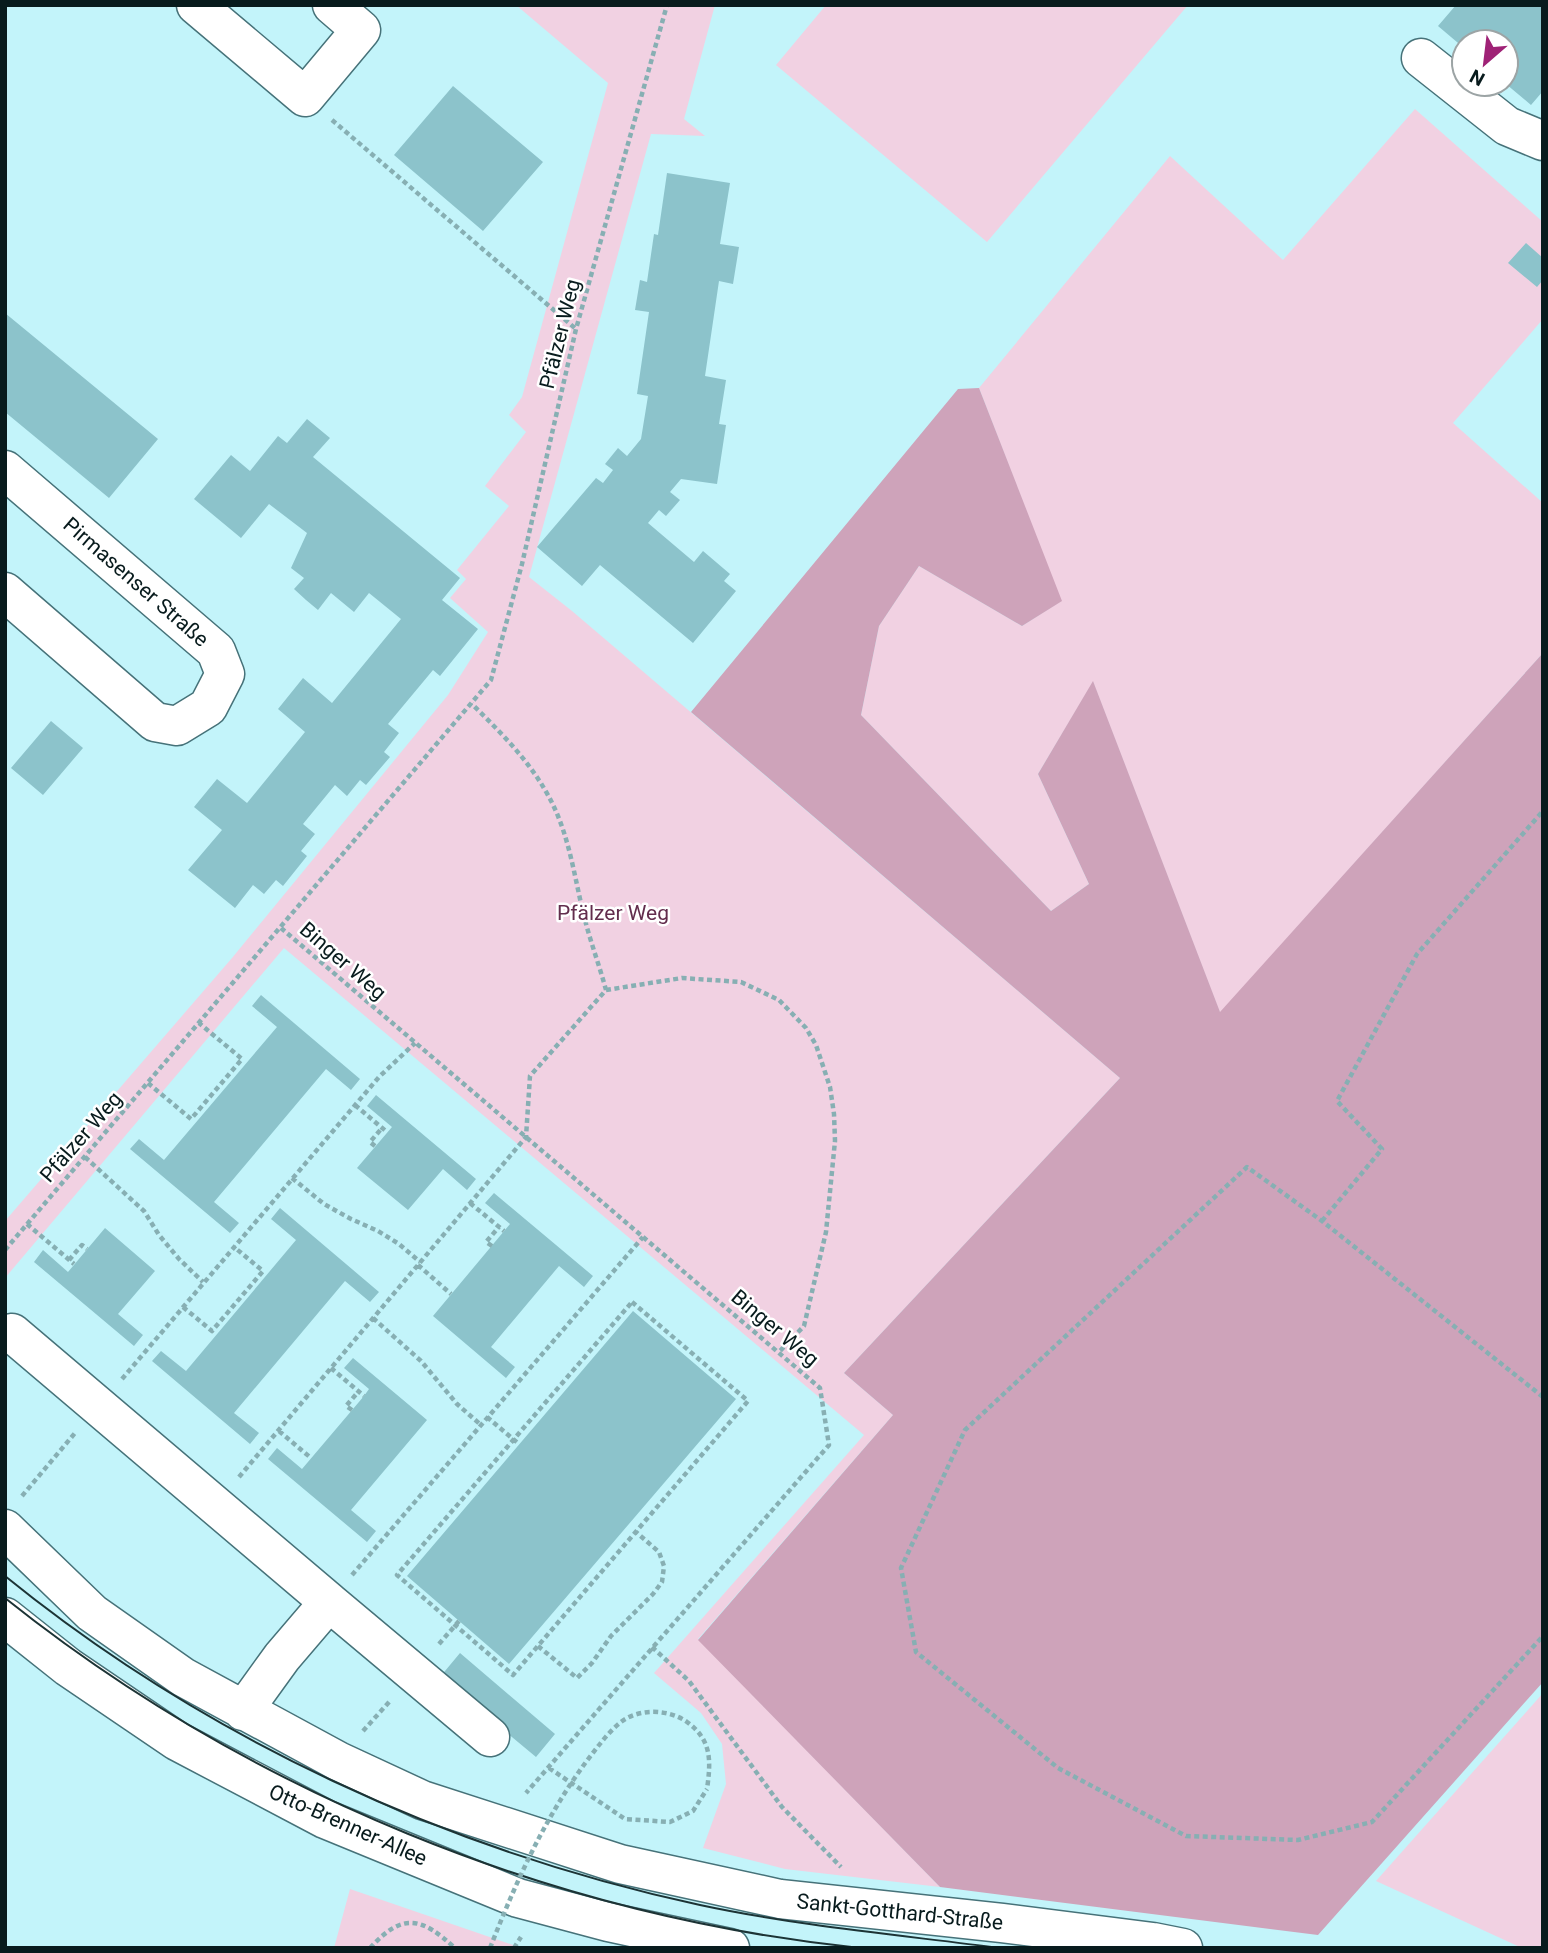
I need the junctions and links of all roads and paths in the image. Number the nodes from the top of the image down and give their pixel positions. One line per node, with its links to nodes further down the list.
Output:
1 (196, 5): 5 (street)
2 (332, 5): 5 (street)
3 (667, 5): 7 (path, Pfälzer Weg)
4 (1421, 58): 6 (street)
5 (305, 97): 7 (path)
6 (1543, 141)
7 (576, 329): 10 (path, Pfälzer Weg)
8 (5, 470): 9 (street, Pirmasenser Straße)
9 (5, 592)
10 (472, 704): 12 (path, Pfälzer Weg); 13 (path)
11 (1543, 811): 23 (path)
12 (281, 928): 14 (path, Pfälzer Weg); 15 (path, Binger Weg)
13 (606, 990): 18 (path); 38 (path)
14 (199, 1023): 16 (path, Pfälzer Weg); 16 (path)
15 (415, 1043): 17 (path); 18 (path, Binger Weg)
16 (148, 1083): 20 (path, Pfälzer Weg)
17 (355, 1105): 19 (path); 21 (path)
18 (526, 1137): 22 (path); 27 (path, Binger Weg)
19 (375, 1146)
20 (85, 1157): 24 (path, Pfälzer Weg); 33 (path)
21 (292, 1178): 29 (path); 32 (path)
22 (470, 1203): 25 (path); 32 (path)
23 (1321, 1221): 42 (path); 56 (path)
24 (27, 1224): 30 (path); 31 (path, Pfälzer Weg)
25 (499, 1227): 26 (path); 28 (path)
26 (504, 1231)
27 (643, 1237): 38 (path, Binger Weg); 45 (path)
28 (492, 1246)
29 (234, 1247): 33 (path); 35 (path)
30 (87, 1249)
31 (5, 1250)
32 (419, 1264): 34 (path); 36 (path)
33 (203, 1282): 35 (path)
34 (451, 1294)
35 (183, 1307): 43 (path)
36 (373, 1318): 39 (path); 46 (path)
37 (12, 1333): 43 (street)
38 (779, 1352): 58 (path, Binger Weg)
39 (331, 1368): 40 (path); 47 (path)
40 (359, 1391): 41 (path); 44 (path)
41 (364, 1396)
42 (1543, 1396)
43 (98, 1406): 51 (street); 52 (path)
44 (352, 1410)
45 (487, 1417): 46 (path); 48 (path)
46 (481, 1425): 54 (path)
47 (279, 1431): 50 (path); 51 (path)
48 (513, 1440): 49 (path); 53 (path); 57 (path)
49 (519, 1444)
50 (311, 1458)
51 (215, 1506): 54 (street)
52 (9, 1517): 59 (street)
53 (636, 1532): 57 (path); 57 (path)
54 (329, 1602): 59 (street); 60 (street)
55 (5, 1617): 67 (street, Otto-Brenner-Allee)
56 (1543, 1636)
57 (538, 1646)
58 (652, 1647): 61 (path, Binger Weg); 63 (path)
59 (243, 1711): 62 (street)
60 (490, 1737)
61 (549, 1768): 62 (path, Binger Weg); 66 (path, bridge)
62 (497, 1825): 63 (street, Sankt-Gotthard-Straße)
63 (869, 1908): 68 (street, Sankt-Gotthard-Straße)
64 (370, 1948): 65 (path)
65 (456, 1948)
66 (490, 1948)
67 (730, 1948)
68 (1183, 1948)

